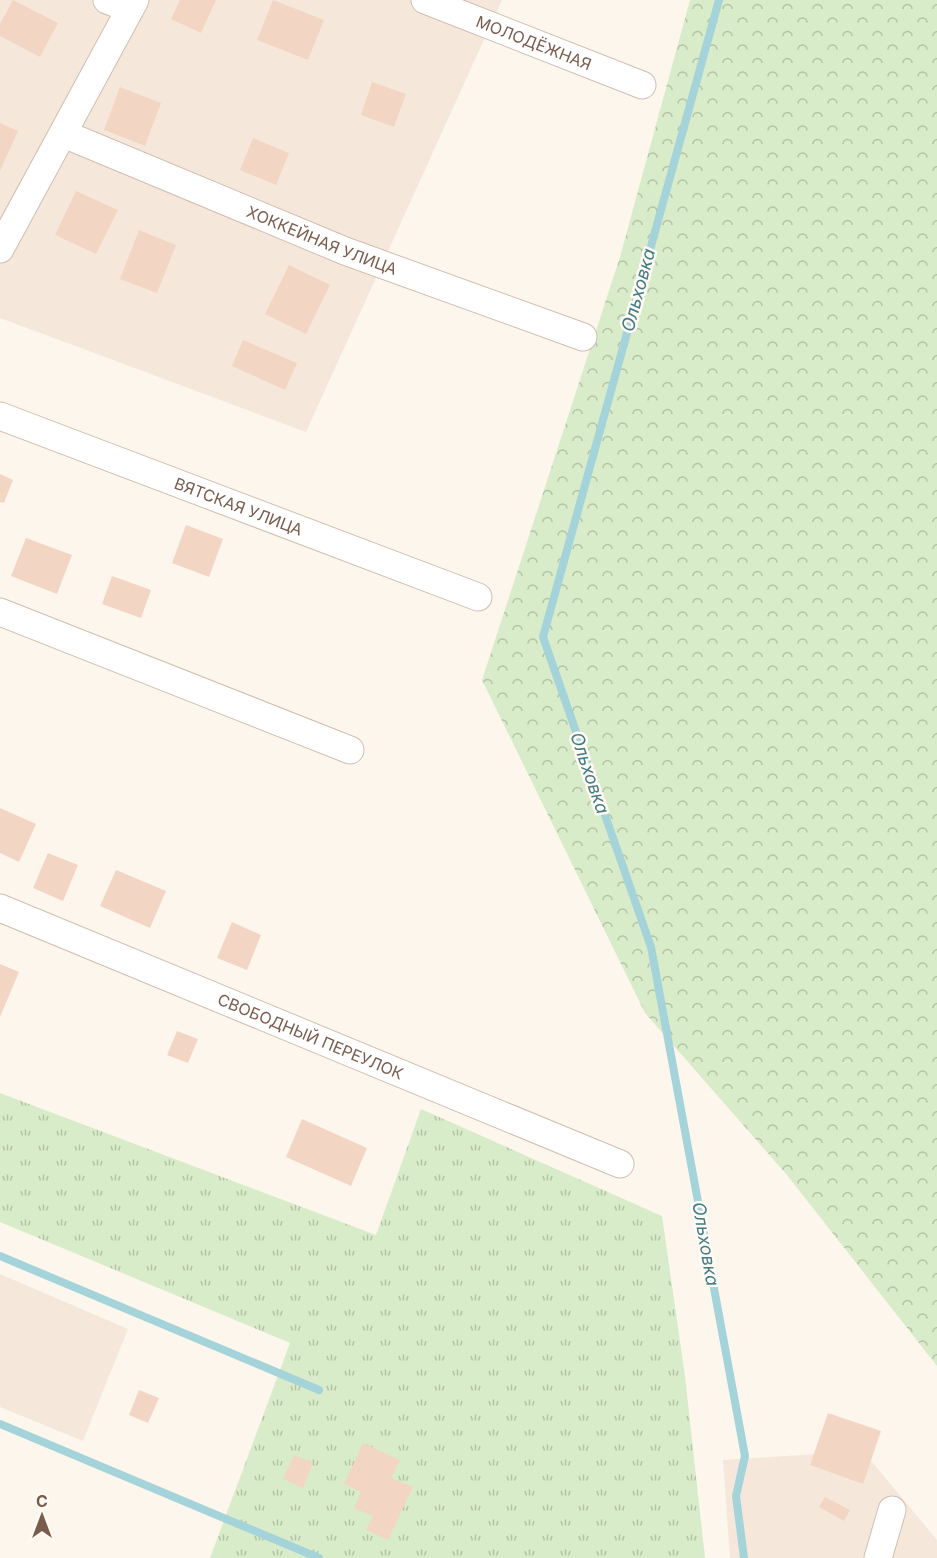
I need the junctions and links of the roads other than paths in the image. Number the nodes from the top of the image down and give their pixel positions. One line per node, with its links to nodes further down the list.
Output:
1 (425, 0): 3 (street, МОЛОДЁЖНАЯ)
2 (124, 3): 4 (street)
3 (642, 85)
4 (64, 134): 5 (street); 7 (street, ХОККЕЙНАЯ УЛИЦА)
5 (7, 220): 6 (street)
6 (0, 249)
7 (583, 337)
8 (0, 416): 9 (street, ВЯТСКАЯ УЛИЦА)
9 (478, 597)
10 (0, 612): 11 (street)
11 (350, 750)
12 (0, 908): 13 (street, СВОБОДНЫЙ ПЕРЕУЛОК)
13 (620, 1164)
14 (892, 1510): 15 (street)
15 (878, 1558)

